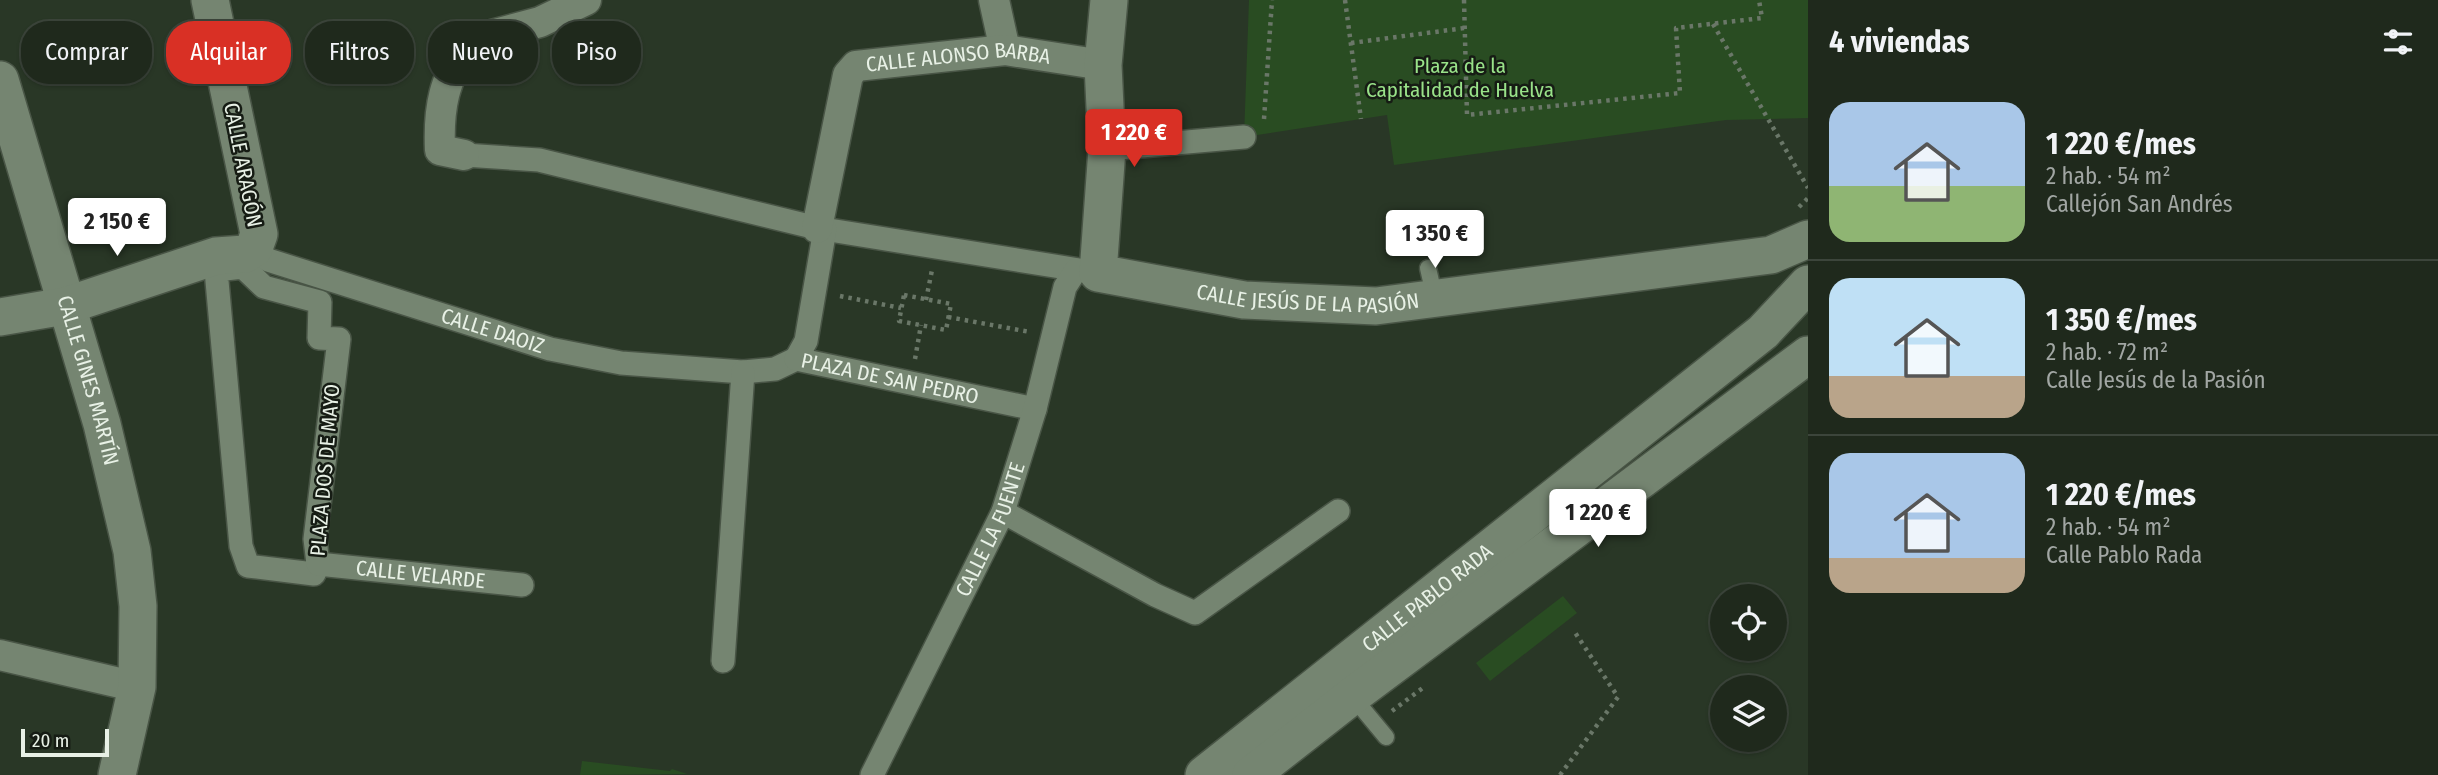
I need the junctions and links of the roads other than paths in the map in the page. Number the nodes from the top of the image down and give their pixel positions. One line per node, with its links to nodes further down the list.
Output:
1 (209, 0): 14 (street, CALLE ARAGÓN)
2 (586, 0): 11 (street)
3 (994, 0): 5 (street)
4 (1109, 0): 6 (street)
5 (1005, 50): 6 (street, CALLE ALONSO BARBA); 12 (street, CALLE ALONSO BARBA)
6 (1103, 65): 10 (street)
7 (0, 80): 8 (street, CALLE GINES MARTÍN)
8 (7, 132): 17 (street, CALLE GINES MARTÍN)
9 (1244, 137): 10 (street)
10 (1107, 149): 15 (street)
11 (464, 155): 12 (street)
12 (821, 229): 15 (street); 20 (street, PLAZA DE SAN PEDRO)
13 (1808, 239): 15 (street, CALLE JESÚS DE LA PASIÓN)
14 (254, 248): 17 (street); 21 (street, CALLE DAOIZ)
15 (1087, 272): 22 (street, CALLE LA FUENTE)
16 (1808, 284): 29 (street, CALLE PABLO RADA)
17 (65, 306): 18 (street); 30 (street, CALLE GINES MARTÍN)
18 (0, 317)
19 (1808, 355): 29 (street, CALLE PABLO RADA)
20 (796, 359): 21 (street, CALLE DAOIZ); 22 (street, PLAZA DE SAN PEDRO)
21 (743, 372): 28 (street)
22 (1035, 409): 24 (street, CALLE LA FUENTE)
23 (1338, 511): 24 (street)
24 (1003, 512): 33 (street, CALLE LA FUENTE)
25 (318, 564): 25 (street, PLAZA DOS DE MAYO); 26 (street, CALLE VELARDE)
26 (522, 585)
27 (0, 655): 30 (street)
28 (723, 661)
29 (1343, 684): 31 (lane); 34 (street, CALLE PABLO RADA); 35 (street, CALLE PABLO RADA)
30 (137, 687): 32 (street, CALLE GINES MARTÍN)
31 (1386, 737)
32 (117, 775)
33 (872, 775)
34 (1204, 775)
35 (1251, 775)

